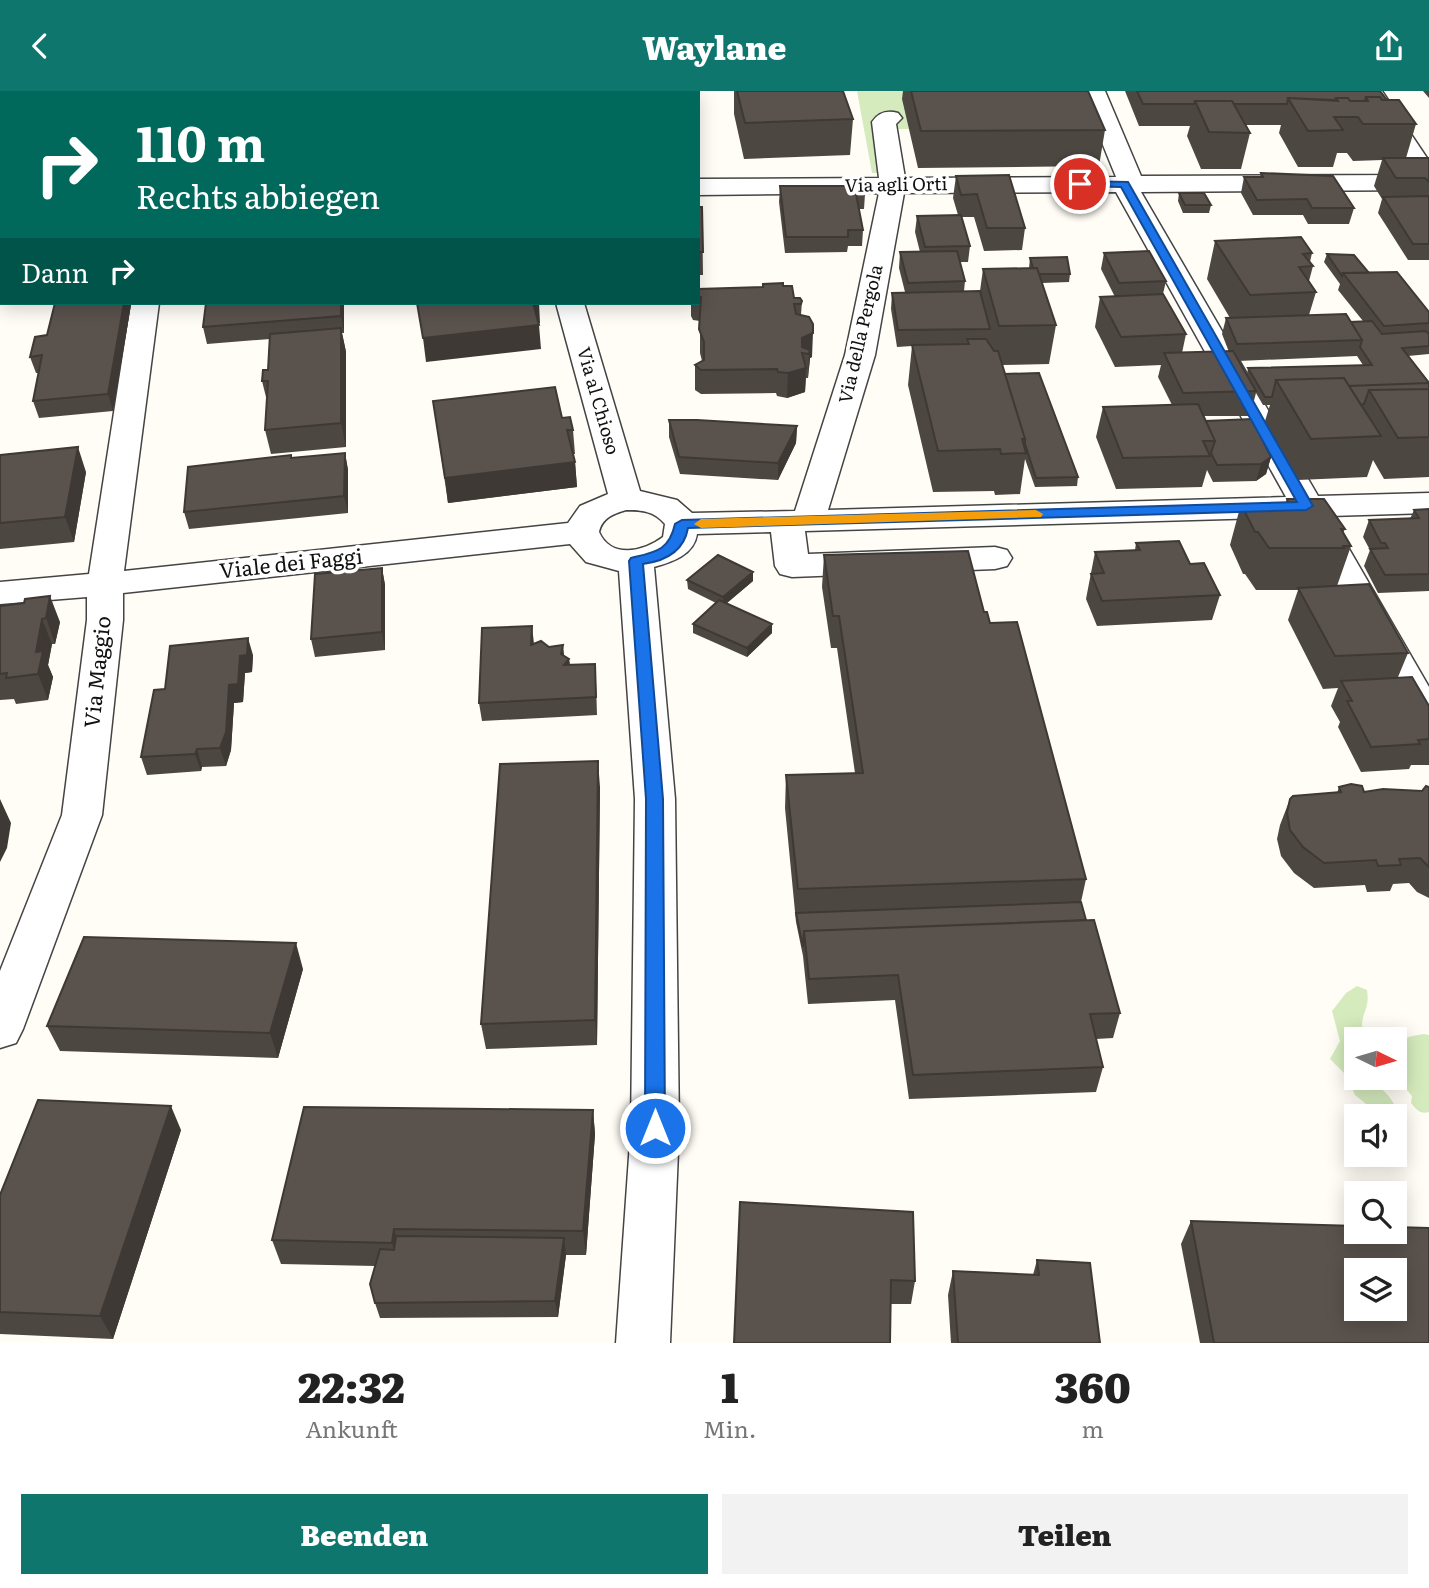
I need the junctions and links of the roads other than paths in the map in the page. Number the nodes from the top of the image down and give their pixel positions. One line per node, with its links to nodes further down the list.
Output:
1 (1093, 91): 6 (street)
2 (1370, 91): 5 (street)
3 (890, 117): 7 (street)
4 (912, 159): 7 (street)
5 (1429, 181): 6 (street, Via agli Orti)
6 (1128, 184): 7 (street, Via agli Orti); 13 (street)
7 (902, 185): 8 (street, Via agli Orti); 14 (street, Via della Pergola)
8 (700, 187)
9 (145, 305): 19 (street, Via Maggio)
10 (571, 305): 11 (street, Via al Chioso)
11 (626, 500): 15 (street); 16 (street)
12 (1429, 503): 13 (street)
13 (1306, 506): 14 (street); 21 (street)
14 (797, 521): 15 (street); 17 (street)
15 (682, 524): 18 (street)
16 (582, 532): 18 (street); 19 (street, Viale dei Faggi)
17 (995, 558)
18 (636, 561): 23 (street)
19 (105, 585): 20 (street, Viale dei Faggi); 22 (street, Via Maggio)
20 (0, 593)
21 (1429, 720)
22 (0, 1029)
23 (643, 1343)

